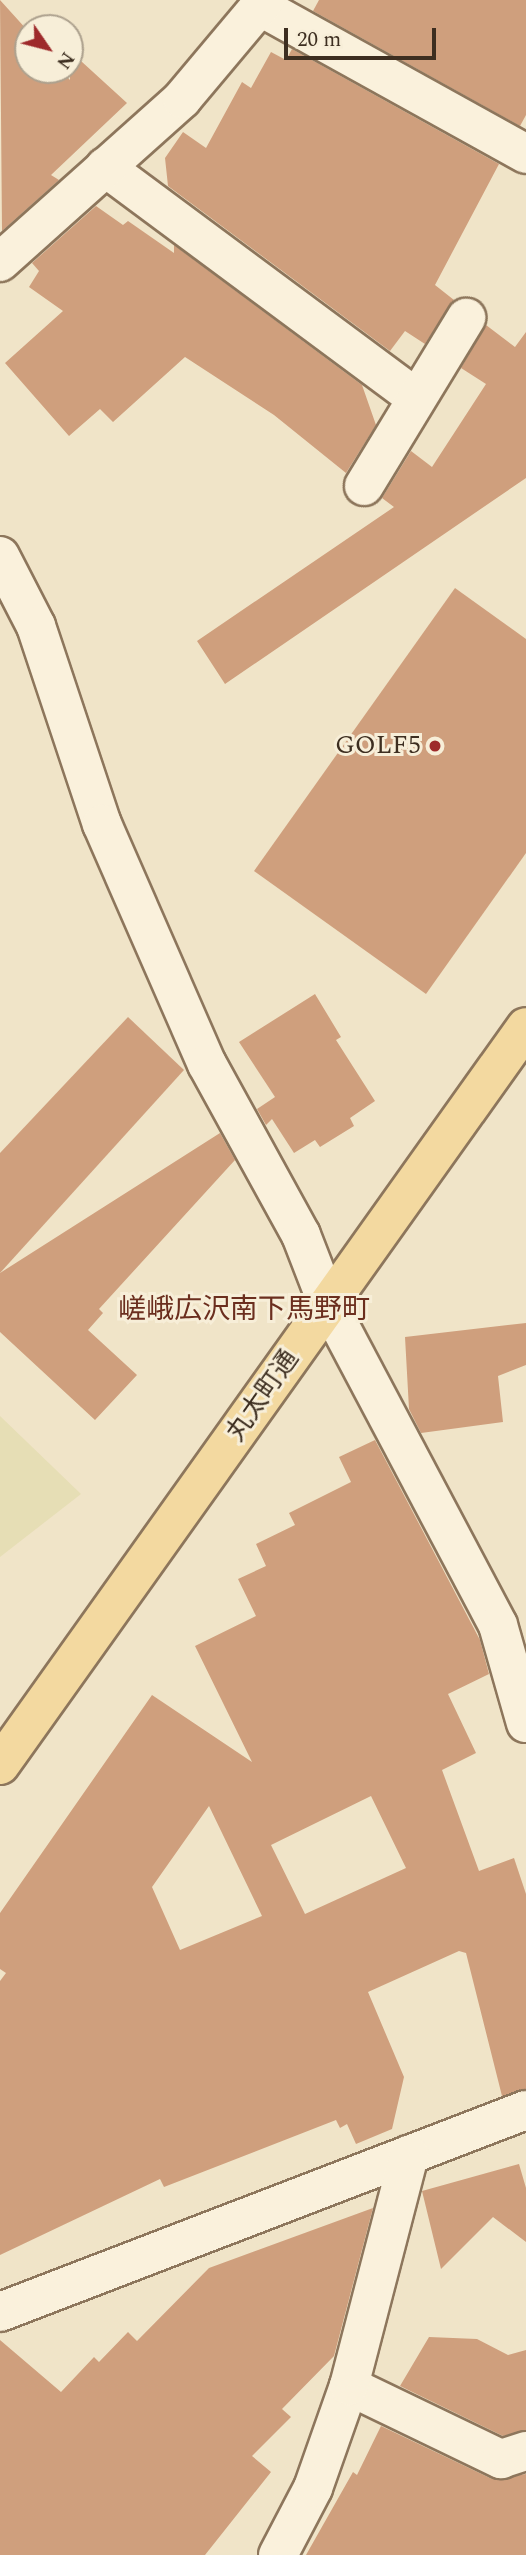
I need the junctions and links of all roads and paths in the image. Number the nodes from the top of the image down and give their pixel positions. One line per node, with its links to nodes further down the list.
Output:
1 (252, 7): 2 (street); 3 (street)
2 (526, 154)
3 (105, 167): 4 (street); 6 (street)
4 (0, 262)
5 (466, 318): 6 (street)
6 (416, 398): 7 (street)
7 (364, 485)
8 (0, 555): 10 (street)
9 (526, 1027): 10 (main road, 丸太町通)
10 (327, 1301): 11 (street); 12 (main road, 丸太町通)
11 (526, 1723)
12 (0, 1765)
13 (526, 2110): 14 (street)
14 (409, 2155): 15 (street); 16 (street)
15 (0, 2312)
16 (349, 2386): 17 (street); 18 (street)
17 (518, 2460)
18 (278, 2555)

